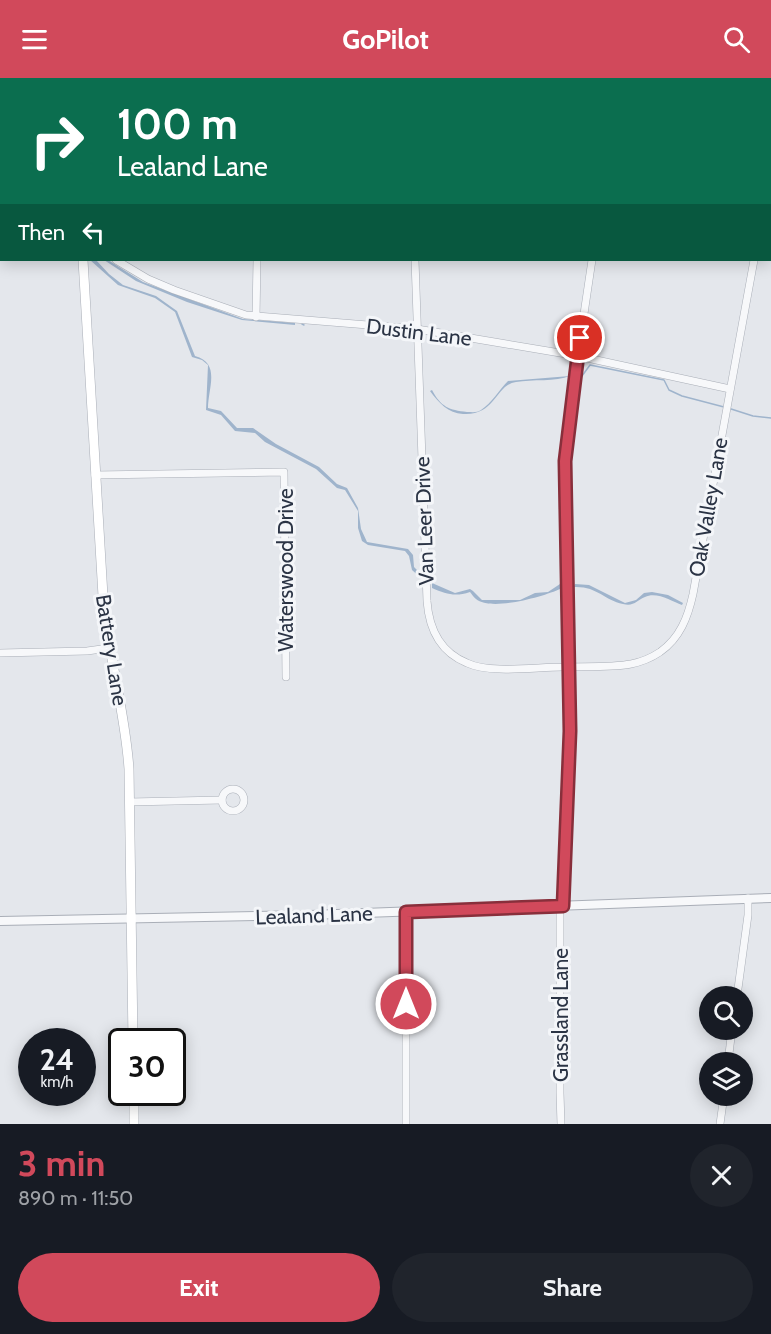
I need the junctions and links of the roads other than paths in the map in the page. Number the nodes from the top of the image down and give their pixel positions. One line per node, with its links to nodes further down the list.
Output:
1 (83, 261): 11 (main road, Battery Lane)
2 (118, 261): 7 (street, Dustin Lane)
3 (257, 261): 7 (street)
4 (415, 261): 8 (street, Van Leer Drive)
5 (592, 261): 9 (street, Grassland Lane)
6 (754, 261): 10 (street, Oak Valley Lane)
7 (256, 317): 8 (street, Dustin Lane)
8 (417, 329): 9 (street, Dustin Lane); 14 (street, Van Leer Drive)
9 (578, 356): 10 (street, Dustin Lane); 14 (street, Grassland Lane)
10 (730, 389): 14 (street, Oak Valley Lane)
11 (95, 475): 12 (main road, Battery Lane); 15 (street, Waterswood Drive)
12 (109, 648): 13 (street); 17 (main road, Battery Lane)
13 (0, 653)
14 (568, 667): 20 (street, Grassland Lane)
15 (286, 677)
16 (222, 800): 17 (street)
17 (129, 802): 22 (main road, Battery Lane)
18 (748, 898): 19 (street, Lealand Lane); 20 (street, Lealand Lane); 24 (street)
19 (771, 898)
20 (562, 906): 21 (street, Lealand Lane); 30 (street, Grassland Lane)
21 (406, 912): 22 (street, Lealand Lane); 29 (street)
22 (132, 919): 23 (street, Lealand Lane); 25 (main road, Battery Lane)
23 (0, 921)
24 (738, 986)
25 (133, 1028)
26 (134, 1106): 28 (main road)
27 (722, 1106): 31 (street)
28 (134, 1124)
29 (406, 1124)
30 (561, 1124)
31 (720, 1124)

